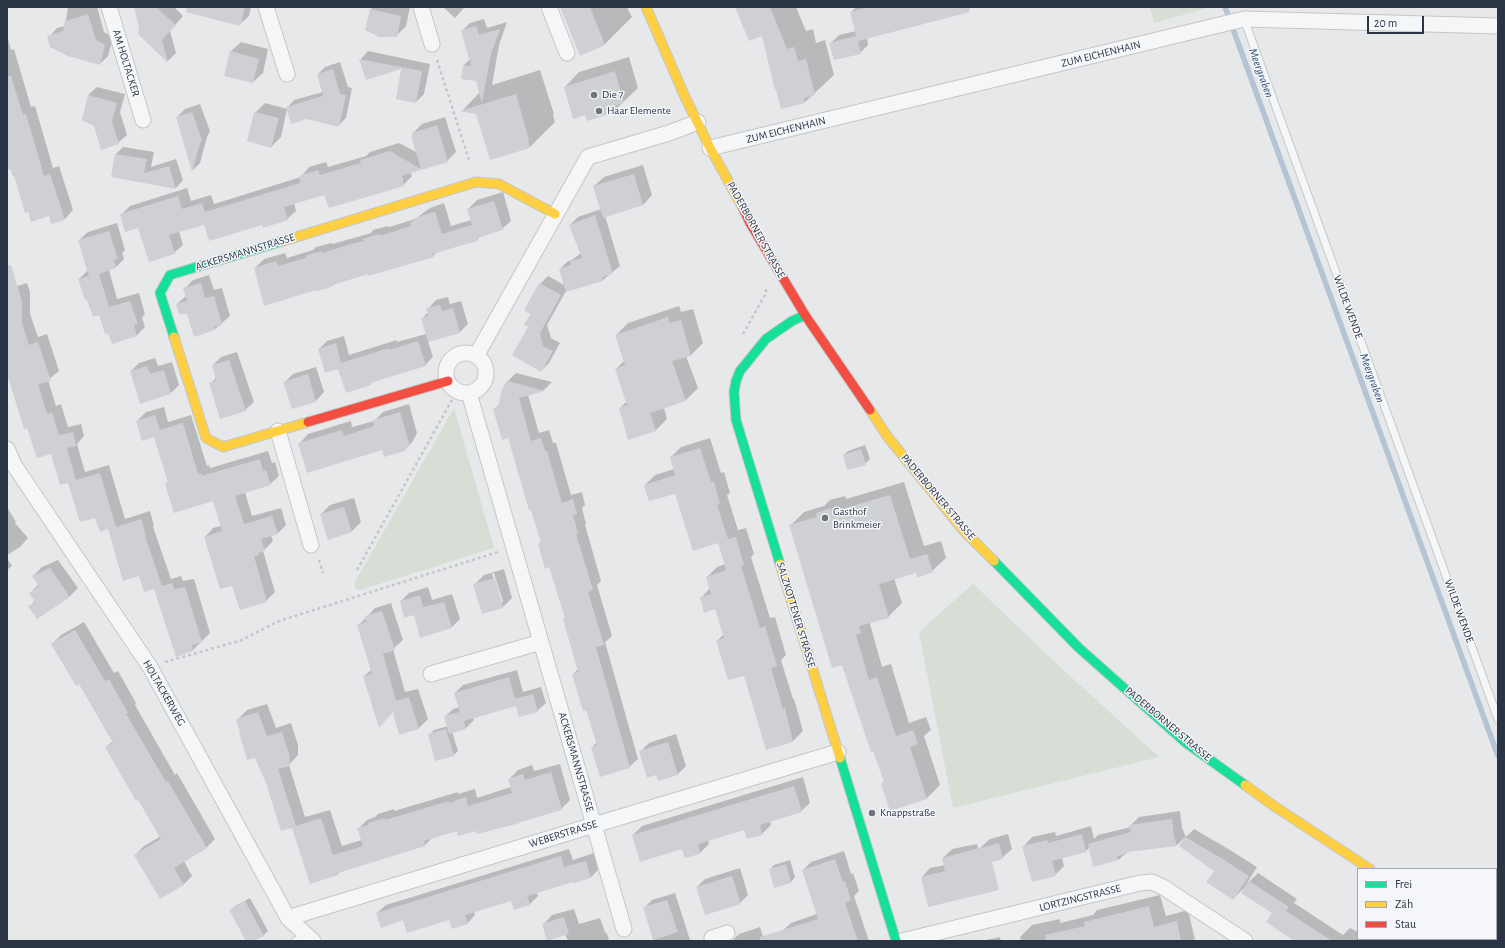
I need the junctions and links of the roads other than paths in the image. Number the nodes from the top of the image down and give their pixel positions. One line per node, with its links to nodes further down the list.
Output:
1 (109, 7): 11 (street, AM HOLTACKER)
2 (266, 7): 10 (street)
3 (421, 7): 8 (street)
4 (549, 7): 9 (street)
5 (646, 7): 12 (street, PADERBORNER STRASSE)
6 (1242, 13): 7 (street, ZUM EICHENHAIN); 13 (street, ZUM EICHENHAIN); 23 (lane, WILDE WENDE)
7 (1498, 26)
8 (432, 44)
9 (567, 53)
10 (287, 74)
11 (143, 120)
12 (698, 122): 13 (street, PADERBORNER STRASSE); 14 (street)
13 (710, 148): 15 (street, PADERBORNER STRASSE)
14 (555, 214): 16 (street); 18 (street, ACKERSMANNSTRASSE)
15 (804, 315): 24 (street, SALZKOTTENER STRASSE); 26 (street, PADERBORNER STRASSE)
16 (476, 356): 17 (street, ACKERSMANNSTRASSE); 17 (street, ACKERSMANNSTRASSE)
17 (458, 388): 18 (street, ACKERSMANNSTRASSE); 21 (street, ACKERSMANNSTRASSE)
18 (278, 431): 20 (street)
19 (7, 449): 27 (street, HOLTACKERWEG)
20 (311, 545)
21 (541, 642): 22 (street); 25 (street, ACKERSMANNSTRASSE)
22 (431, 674)
23 (1498, 719)
24 (838, 752): 25 (street, WEBERSTRASSE); 32 (street, SALZKOTTENER STRASSE)
25 (594, 825): 27 (street, WEBERSTRASSE); 28 (street, ACKERSMANNSTRASSE)
26 (1368, 868)
27 (288, 918): 30 (street, HOLTACKERWEG)
28 (624, 929)
29 (727, 933): 31 (street)
30 (305, 939)
31 (713, 941)
32 (896, 941)
33 (902, 941): 34 (street, LORTZINGSTRASSE)
34 (1245, 941)

